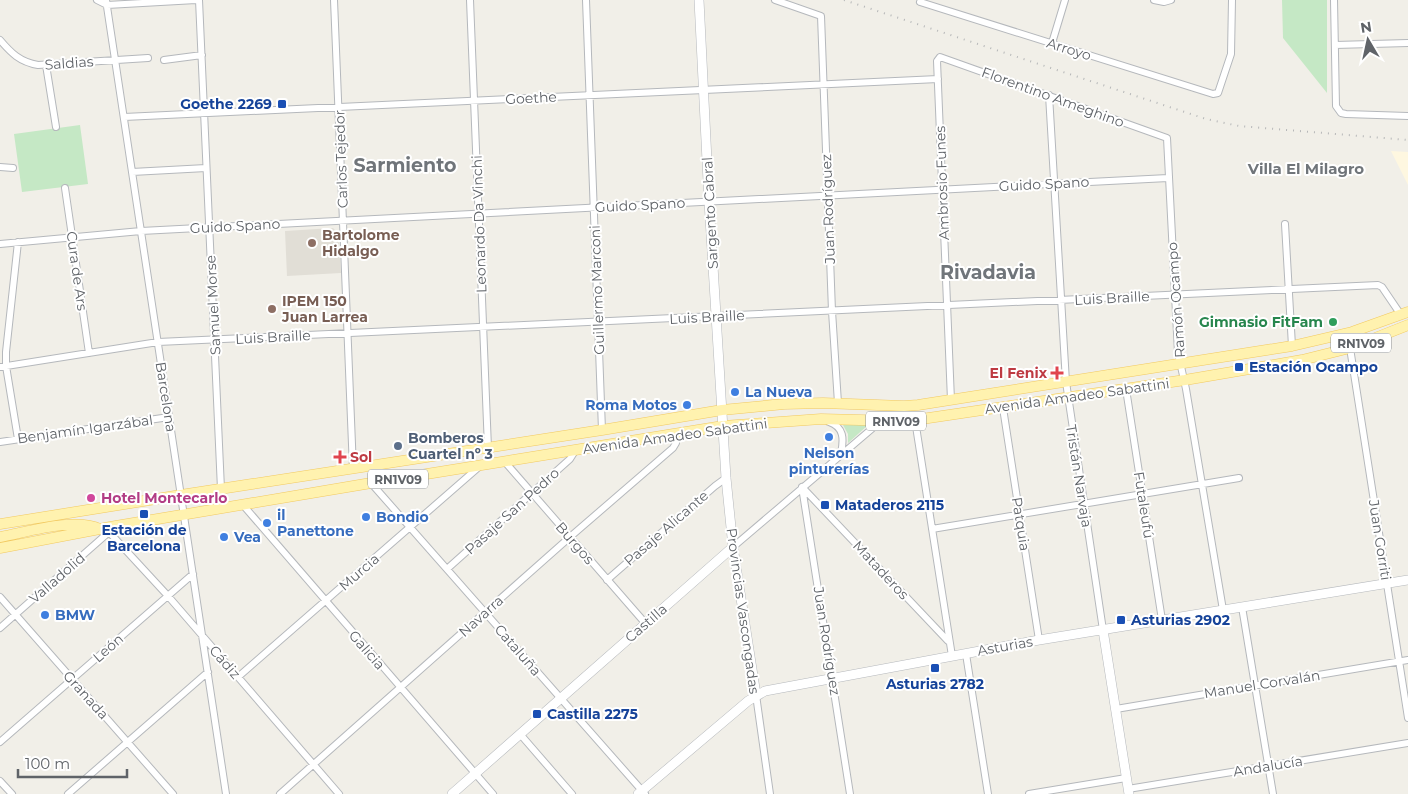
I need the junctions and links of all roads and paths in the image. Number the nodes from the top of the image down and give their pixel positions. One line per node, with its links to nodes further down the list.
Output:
1 (97, 0): 14 (street)
2 (197, 0): 14 (street); 19 (street, Samuel Morse)
3 (334, 0): 31 (street, Carlos Tejedor)
4 (470, 0): 30 (street, Leonardo Da Vinchi)
5 (586, 0): 29 (street, Guillermo Marconi)
6 (699, 0): 27 (street, Sargento Cabral)
7 (775, 0): 26 (street, Juan Rodríguez)
8 (1065, 0): 16 (street)
9 (1154, 0): 10 (street)
10 (1172, 0)
11 (1232, 0): 16 (street, Arroyo)
12 (1334, 0): 18 (street)
13 (920, 1): 16 (street, Arroyo)
14 (107, 2): 22 (street, Barcelona)
15 (0, 40): 24 (street, Saldias)
16 (1052, 43)
17 (1408, 43): 18 (street)
18 (1335, 45): 33 (street)
19 (202, 54): 23 (street); 32 (street, Samuel Morse)
20 (940, 56): 25 (street, Ambrosio Funes); 28 (street, Florentino Ameghino)
21 (148, 58): 22 (street, Saldias)
22 (115, 60): 24 (street, Saldias); 34 (street, Barcelona)
23 (164, 60)
24 (46, 65): 35 (street)
25 (938, 80): 26 (street, Goethe); 44 (street, Ambrosio Funes)
26 (824, 85): 27 (street, Goethe); 45 (street, Juan Rodríguez)
27 (704, 90): 29 (street, Goethe); 46 (street, Sargento Cabral)
28 (1049, 95): 36 (street, Florentino Ameghino); 42 (street, Tristán Narvaja)
29 (590, 96): 30 (street, Goethe); 47 (street, Guillermo Marconi)
30 (474, 101): 31 (street, Goethe); 48 (street, Leonardo Da Vinchi)
31 (339, 107): 32 (street, Goethe); 49 (street, Carlos Tejedor)
32 (203, 113): 34 (street, Goethe); 39 (street, Samuel Morse)
33 (1408, 116)
34 (124, 117): 40 (street, Barcelona)
35 (56, 127)
36 (1167, 138): 41 (street, Ramón Ocampo)
37 (0, 167): 38 (street)
38 (13, 168)
39 (206, 168): 40 (street); 51 (street, Samuel Morse)
40 (132, 172): 52 (street, Barcelona)
41 (1168, 178): 42 (street, Guido Spano); 57 (street, Ramón Ocampo)
42 (1053, 184): 44 (street, Guido Spano); 58 (street, Tristán Narvaja)
43 (65, 188): 53 (street, Cura de Ars)
44 (942, 190): 45 (street, Guido Spano); 59 (street, Ambrosio Funes)
45 (828, 195): 46 (street, Guido Spano); 60 (street, Juan Rodríguez)
46 (709, 202): 47 (street, Guido Spano); 62 (street, Sargento Cabral)
47 (594, 207): 48 (street, Guido Spano); 63 (street, Guillermo Marconi)
48 (478, 213): 49 (street, Guido Spano); 65 (street, Leonardo Da Vinchi)
49 (343, 220): 51 (street, Guido Spano); 66 (street, Carlos Tejedor)
50 (1285, 224): 56 (street)
51 (209, 227): 52 (street, Guido Spano); 67 (street, Samuel Morse)
52 (141, 231): 53 (street, Guido Spano); 68 (street, Barcelona)
53 (72, 237): 54 (street, Guido Spano); 71 (street, Cura de Ars)
54 (18, 242): 55 (street, Guido Spano); 75 (street)
55 (0, 244)
56 (1288, 289): 57 (street, Luis Braille); 61 (street, Luis Braille); 69 (street)
57 (1175, 295): 58 (street, Luis Braille); 74 (street, Ramón Ocampo)
58 (1060, 300): 59 (street, Luis Braille); 77 (street, Tristán Narvaja)
59 (946, 306): 60 (street, Luis Braille); 80 (street, Ambrosio Funes)
60 (832, 311): 62 (street, Luis Braille); 81 (street, Juan Rodríguez)
61 (1404, 314): 69 (main road, Avenida Amadeo Sabattini / RN1V09)
62 (717, 316): 63 (street, Luis Braille); 83 (street, Sargento Cabral)
63 (598, 322): 65 (street, Luis Braille); 89 (street, Guillermo Marconi)
64 (1408, 325): 70 (main road, Avenida Amadeo Sabattini / RN1V09)
65 (483, 327): 66 (street, Luis Braille); 93 (street, Leonardo Da Vinchi)
66 (347, 333): 67 (street, Luis Braille); 98 (street, Carlos Tejedor)
67 (214, 339): 68 (street, Luis Braille); 104 (street, Samuel Morse)
68 (158, 342): 71 (street, Luis Braille); 84 (street, Barcelona)
69 (1292, 346): 74 (main road, Avenida Amadeo Sabattini / RN1V09)
70 (1350, 348): 72 (main road, Avenida Amadeo Sabattini / RN1V09); 73 (street, Juan Gorriti)
71 (89, 353): 75 (street, Luis Braille)
72 (1312, 358): 73 (street); 76 (main road, Avenida Amadeo Sabattini / RN1V09)
73 (1352, 362): 124 (street, Juan Gorriti)
74 (1179, 363): 76 (street, Ramón Ocampo); 77 (main road, Avenida Amadeo Sabattini / RN1V09)
75 (3, 367): 91 (street)
76 (1185, 380): 78 (main road, Avenida Amadeo Sabattini / RN1V09); 102 (street, Ramón Ocampo)
77 (1066, 382): 79 (street, Tristán Narvaja); 80 (main road, Avenida Amadeo Sabattini / RN1V09)
78 (1126, 389): 79 (main road, Avenida Amadeo Sabattini / RN1V09); 106 (street, Futaleufú)
79 (1068, 398): 82 (main road, Avenida Amadeo Sabattini / RN1V09); 108 (street, Tristán Narvaja)
80 (951, 400): 81 (main road, Avenida Amadeo Sabattini / RN1V09)
81 (838, 402): 83 (main road, Avenida Amadeo Sabattini / RN1V09)
82 (1003, 408): 86 (main road, Avenida Amadeo Sabattini / RN1V09); 110 (street, Patquia)
83 (722, 410): 88 (street, Sargento Cabral); 89 (main road, Avenida Amadeo Sabattini / RN1V09)
84 (169, 417): 91 (street, Benjamín Igarzábal); 107 (street, Barcelona)
85 (821, 419): 87 (main road, Avenida Amadeo Sabattini / RN1V09); 88 (main road, Avenida Amadeo Sabattini / RN1V09); 95 (street)
86 (915, 420): 87 (main road, Avenida Amadeo Sabattini / RN1V09); 114 (street)
87 (881, 421): 95 (street, Castilla)
88 (723, 426): 90 (main road, Avenida Amadeo Sabattini / RN1V09); 99 (street, Provincias Vascongadas)
89 (602, 430): 93 (main road, Avenida Amadeo Sabattini / RN1V09)
90 (676, 434): 94 (main road, Avenida Amadeo Sabattini / RN1V09); 117 (street, Navarra)
91 (18, 439): 92 (street, Benjamín Igarzábal)
92 (0, 442)
93 (488, 448): 98 (main road, Avenida Amadeo Sabattini / RN1V09)
94 (574, 451): 96 (main road, Avenida Amadeo Sabattini / RN1V09); 105 (street, Pasaje San Pedro)
95 (841, 453): 103 (street, Castilla)
96 (505, 462): 97 (main road, Avenida Amadeo Sabattini / RN1V09); 105 (street, Burgos)
97 (480, 466): 101 (main road, Avenida Amadeo Sabattini / RN1V09); 113 (street, Murcia)
98 (352, 469): 104 (main road, Avenida Amadeo Sabattini / RN1V09)
99 (726, 478): 118 (street, Provincias Vascongadas); 122 (street, Pasaje Alicante)
100 (1239, 478): 102 (street)
101 (371, 483): 109 (main road, Avenida Amadeo Sabattini / RN1V09); 113 (street, Cataluña)
102 (1203, 484): 106 (street); 129 (street, Ramón Ocampo)
103 (802, 487): 118 (street, Castilla); 138 (street, Mataderos); 145 (street, Juan Rodríguez)
104 (221, 490): 107 (main road, Avenida Amadeo Sabattini / RN1V09)
105 (532, 493): 117 (street, Burgos); 120 (street, Pasaje San Pedro)
106 (1142, 494): 108 (street); 132 (street, Futaleufú)
107 (181, 495): 111 (street, Barcelona); 112 (main road, Avenida Amadeo Sabattini / RN1V09)
108 (1084, 504): 110 (street); 135 (street, Tristán Narvaja)
109 (243, 505): 111 (main road, Avenida Amadeo Sabattini / RN1V09); 127 (street, Galicia)
110 (1019, 514): 114 (street); 137 (street, Patquia)
111 (184, 515): 115 (main road, Avenida Amadeo Sabattini / RN1V09); 121 (street, Barcelona)
112 (0, 524)
113 (410, 527): 120 (street, Cataluña); 127 (street, Murcia)
114 (932, 529): 138 (street)
115 (107, 530): 116 (main road); 119 (main road, Avenida Amadeo Sabattini / RN1V09); 125 (street, Cádiz); 131 (street, Valladolid)
116 (0, 537)
117 (570, 537): 122 (street, Burgos); 130 (street, Navarra)
118 (733, 547): 133 (street, Castilla); 149 (street, Provincias Vascongadas)
119 (0, 548)
120 (447, 569): 130 (street, Cataluña)
121 (193, 574): 125 (street, León); 136 (street, Barcelona)
122 (607, 580): 133 (street, Burgos)
123 (1408, 580): 124 (street, Asturias)
124 (1387, 583): 128 (street, Asturias); 142 (street, Juan Gorriti)
125 (168, 596): 136 (street, Cádiz); 146 (street, León)
126 (0, 597): 131 (street, Granada)
127 (325, 601): 144 (street, Murcia); 148 (street, Galicia)
128 (1242, 607): 129 (street, Asturias); 147 (street)
129 (1223, 610): 132 (street, Asturias)
130 (485, 612): 148 (street, Navarra); 150 (street, Cataluña)
131 (15, 614): 134 (street, Valladolid); 146 (street, Granada)
132 (1162, 620): 135 (street, Asturias)
133 (646, 624): 150 (street, Castilla)
134 (0, 628)
135 (1103, 630): 137 (street, Asturias); 151 (street, Tristán Narvaja)
136 (203, 636): 143 (street, Barcelona); 144 (street, Cádiz)
137 (1039, 640): 139 (street, Asturias)
138 (949, 642): 140 (street)
139 (966, 654): 140 (street, Asturias); 175 (street)
140 (952, 656): 145 (street, Asturias)
141 (1408, 660): 142 (street, Manuel Corvalán)
142 (1399, 662): 147 (street, Manuel Corvalán); 152 (street, Juan Gorriti)
143 (208, 672): 155 (street); 167 (street, Barcelona)
144 (238, 677): 157 (street, Cádiz)
145 (833, 678): 149 (street, Asturias); 174 (street, Juan Rodríguez)
146 (72, 679): 154 (street, León); 155 (street, Granada)
147 (1255, 685): 151 (street, Manuel Corvalán); 158 (street)
148 (400, 687): 157 (street, Navarra); 159 (street, Galicia)
149 (756, 695): 163 (street, Asturias); 173 (street, Provincias Vascongadas)
150 (561, 698): 153 (street, Castilla); 163 (street, Cataluña)
151 (1116, 709): 160 (street, Tristán Narvaja)
152 (1408, 718)
153 (520, 734): 159 (street, Castilla); 172 (street)
154 (0, 742)
155 (128, 742): 165 (street); 166 (street, Granada)
156 (1408, 743): 158 (street, Andalucía)
157 (313, 764): 168 (street, Navarra); 169 (street, Cádiz)
158 (1268, 766): 162 (street, Andalucía); 177 (street)
159 (475, 774): 170 (street, Castilla); 171 (street, Galicia)
160 (1126, 778): 162 (street, Tristán Narvaja); 176 (street)
161 (0, 781): 164 (street)
162 (1128, 792)
163 (642, 793)
164 (12, 794)
165 (68, 794)
166 (173, 794)
167 (226, 794)
168 (280, 794)
169 (339, 794)
170 (452, 794)
171 (493, 794)
172 (572, 794)
173 (770, 794)
174 (850, 794)
175 (988, 794)
176 (1029, 794)
177 (1273, 794)

